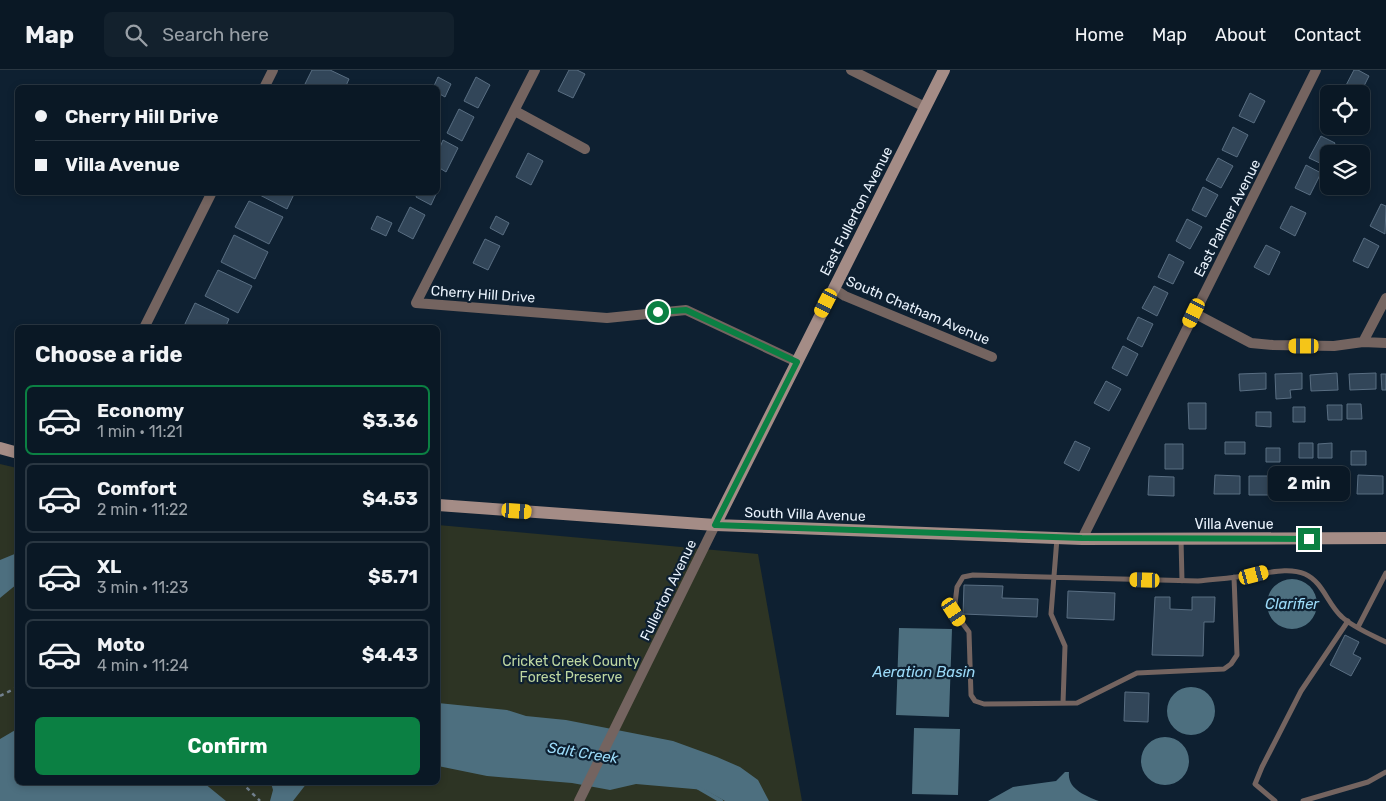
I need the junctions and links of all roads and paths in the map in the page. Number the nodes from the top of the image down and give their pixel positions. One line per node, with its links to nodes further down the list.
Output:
1 (273, 70): 6 (street)
2 (535, 70): 8 (street, Cherry Hill Drive)
3 (851, 70): 7 (street)
4 (944, 70): 7 (main road, East Fullerton Avenue)
5 (1316, 70): 13 (street, East Palmer Avenue)
6 (266, 85)
7 (925, 107): 11 (main road, East Fullerton Avenue)
8 (515, 110): 9 (street); 18 (street, Cherry Hill Drive)
9 (585, 149)
10 (210, 195): 14 (street)
11 (834, 289): 17 (street, South Chatham Avenue); 18 (main road, East Fullerton Avenue)
12 (1386, 298): 15 (street)
13 (1194, 313): 15 (street); 24 (street, East Palmer Avenue)
14 (146, 325)
15 (1363, 342): 16 (street)
16 (1386, 343)
17 (992, 357)
18 (797, 362): 22 (main road, East Fullerton Avenue)
19 (0, 448): 20 (main road)
20 (15, 452)
21 (440, 505): 22 (main road, South Villa Avenue)
22 (715, 525): 23 (main road, South Villa Avenue); 40 (street, Fullerton Avenue)
23 (1057, 538): 24 (main road, South Villa Avenue); 28 (lane)
24 (1082, 538): 25 (main road, Villa Avenue)
25 (1181, 538): 26 (main road, Villa Avenue); 30 (lane)
26 (1386, 538)
27 (1386, 573): 32 (lane)
28 (1054, 577): 30 (lane); 36 (lane); 36 (lane)
29 (1234, 577): 30 (lane); 31 (lane); 36 (lane)
30 (1182, 581)
31 (1348, 621): 32 (lane); 41 (lane)
32 (1358, 627): 33 (lane)
33 (1386, 642)
34 (15, 689): 35 (path)
35 (0, 696)
36 (1063, 703)
37 (1386, 772): 42 (lane)
38 (245, 785): 39 (path)
39 (260, 801)
40 (579, 801)
41 (1275, 801)
42 (1303, 801)

